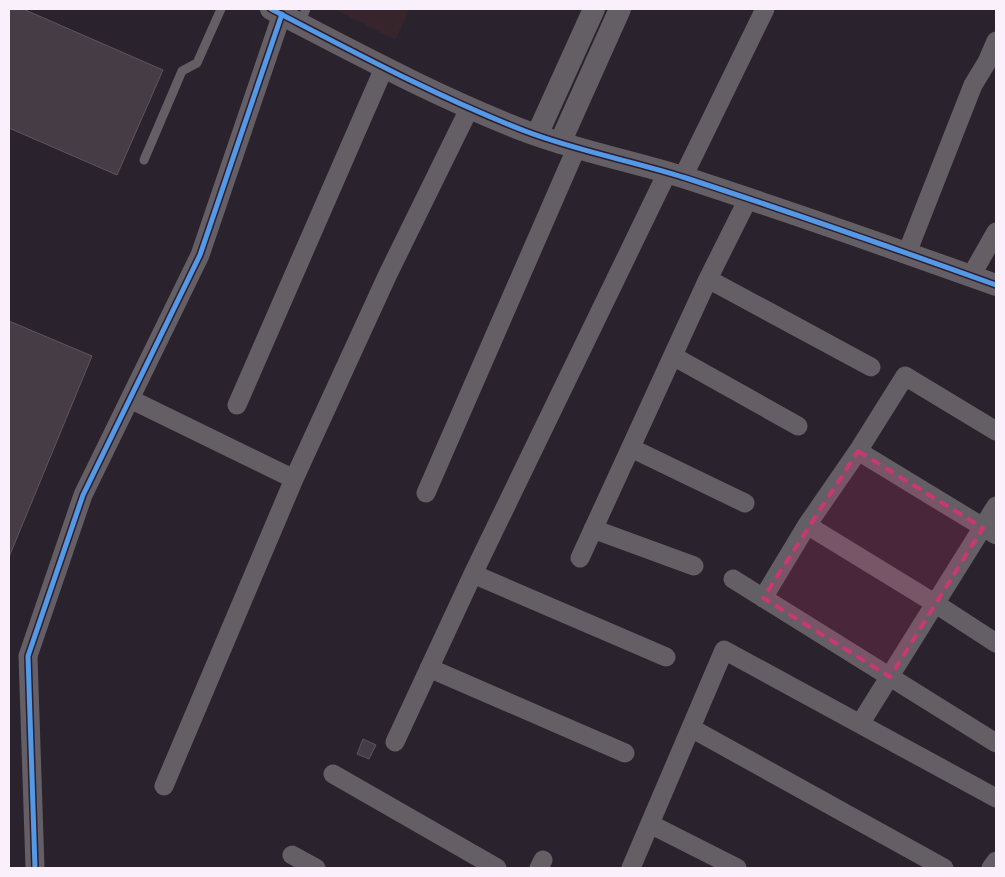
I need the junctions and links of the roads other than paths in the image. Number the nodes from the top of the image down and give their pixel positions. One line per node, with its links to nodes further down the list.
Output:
1 (220, 9): 11 (lane)
2 (594, 9): 9 (street)
3 (620, 9): 10 (street)
4 (765, 9): 12 (street)
5 (290, 14): 7 (street); 21 (street)
6 (996, 41): 15 (street)
7 (384, 68): 8 (street); 22 (street)
8 (469, 109): 9 (street); 27 (street)
9 (537, 135): 10 (street)
10 (568, 146): 12 (street); 28 (street)
11 (144, 160)
12 (675, 175): 13 (street); 36 (street)
13 (748, 199): 15 (street); 17 (street)
14 (996, 232): 16 (street)
15 (906, 253): 16 (street)
16 (971, 276): 18 (street)
17 (708, 279): 19 (street); 20 (street)
18 (996, 285)
19 (673, 356): 23 (street); 25 (street)
20 (871, 367)
21 (130, 400): 27 (street); 55 (street)
22 (237, 405)
23 (798, 426)
24 (996, 431): 26 (street)
25 (631, 448): 29 (street); 32 (street)
26 (858, 451): 31 (street); 33 (street)
27 (294, 479): 50 (street)
28 (426, 493)
29 (745, 503)
30 (996, 506): 33 (street)
31 (807, 525): 38 (street); 39 (street)
32 (593, 529): 34 (street); 35 (street)
33 (990, 531): 39 (street)
34 (580, 558)
35 (694, 566)
36 (472, 574): 41 (street); 42 (street)
37 (733, 579): 38 (street)
38 (763, 598): 43 (street)
39 (936, 604): 40 (street); 43 (street)
40 (996, 643)
41 (666, 657)
42 (429, 668): 46 (street); 48 (street)
43 (890, 677): 44 (street); 47 (street)
44 (860, 724): 45 (street); 51 (street)
45 (691, 728): 52 (street); 60 (street)
46 (395, 742)
47 (996, 743)
48 (625, 753)
49 (334, 774): 57 (street)
50 (164, 786)
51 (996, 798)
52 (650, 824): 58 (street); 59 (street)
53 (292, 855): 56 (street)
54 (996, 861): 61 (street)
55 (35, 868)
56 (316, 868)
57 (497, 868)
58 (631, 868)
59 (738, 868)
60 (944, 868)
61 (991, 868)

